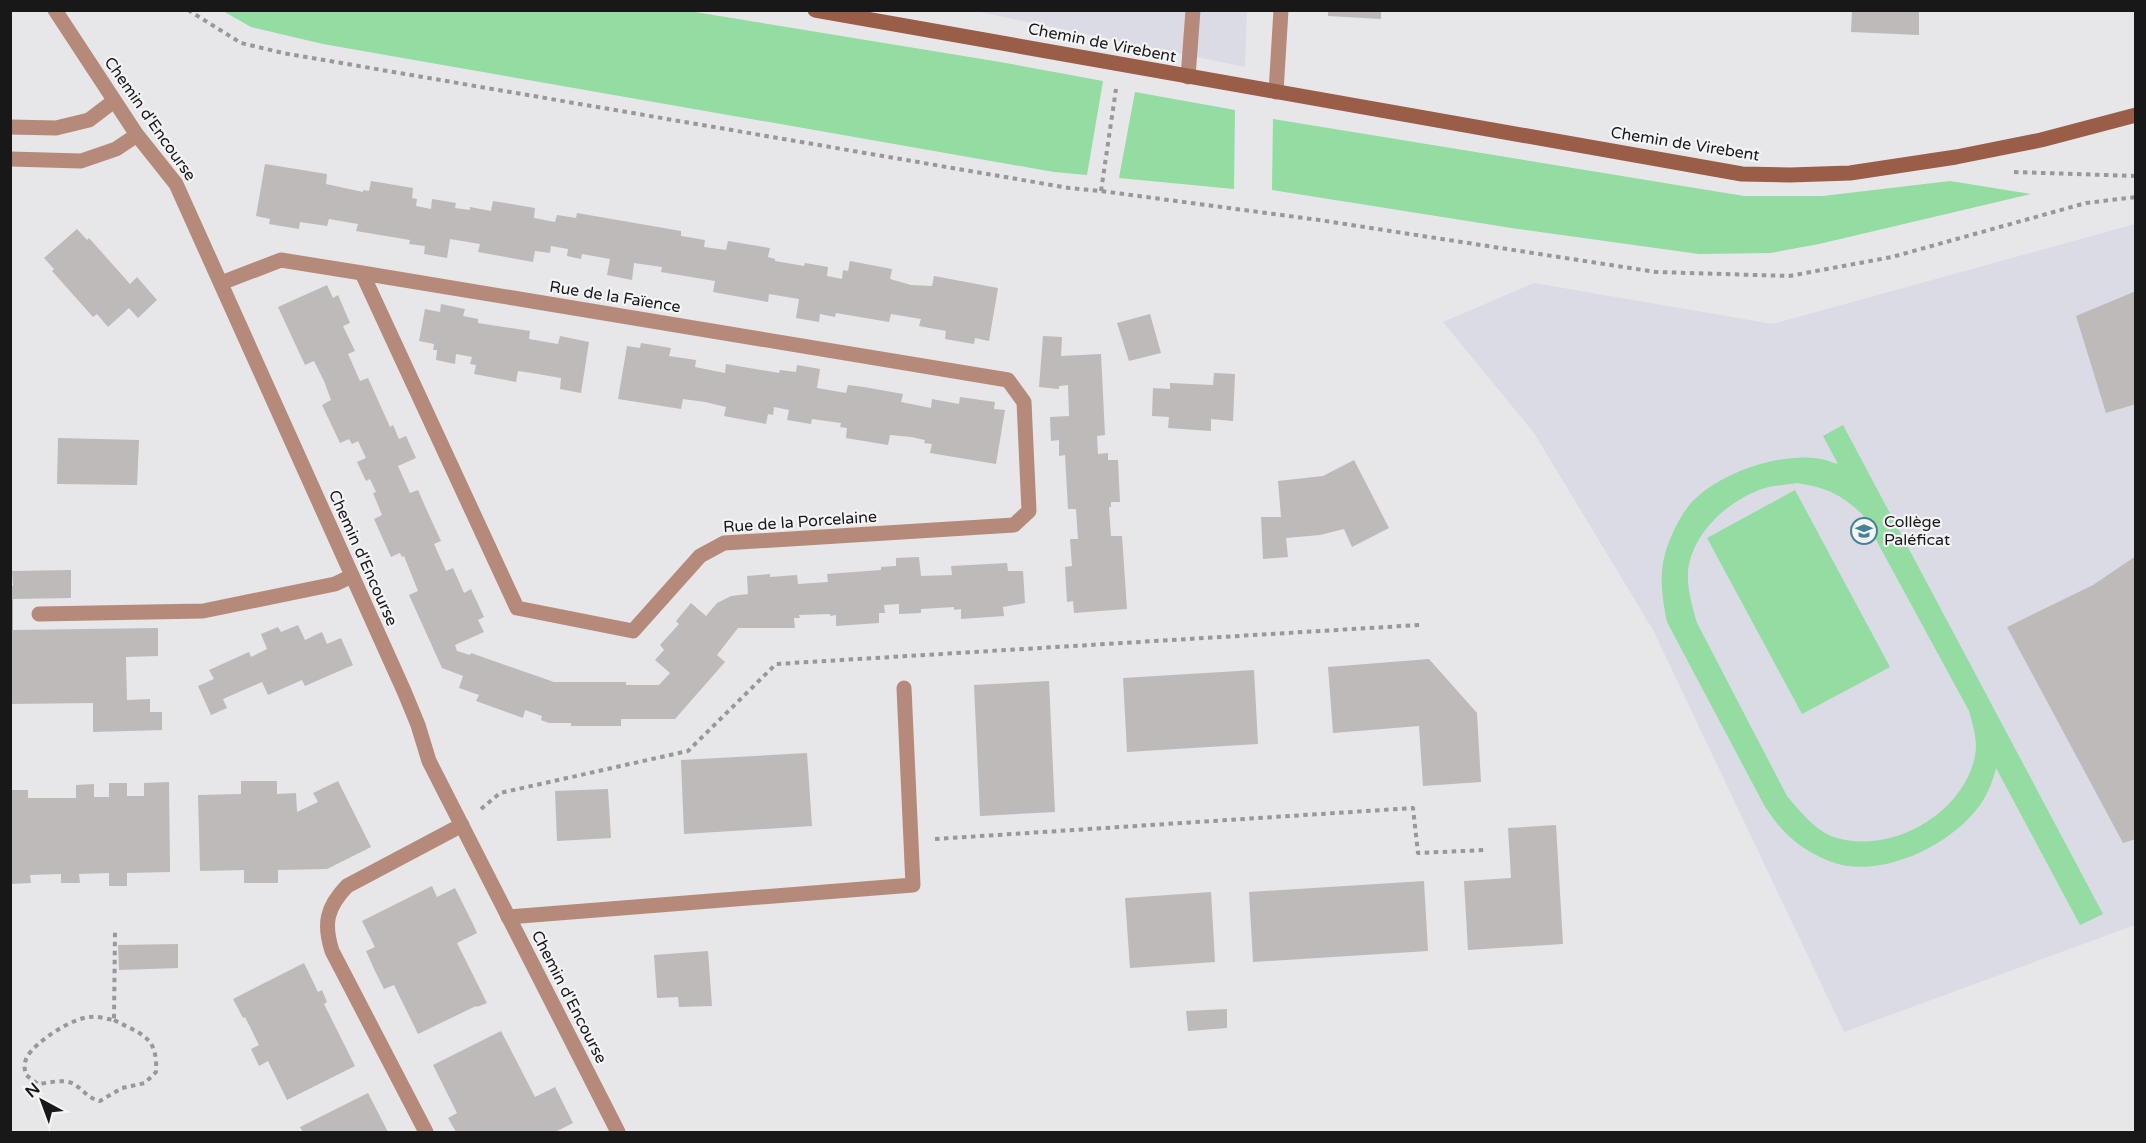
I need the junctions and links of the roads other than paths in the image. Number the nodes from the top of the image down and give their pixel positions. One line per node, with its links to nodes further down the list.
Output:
1 (55, 10): 7 (street, Chemin d'Encourse)
2 (815, 10): 5 (street, Chemin de Virebent)
3 (1194, 10): 5 (street)
4 (1281, 10): 6 (street)
5 (1188, 77): 6 (street, Chemin de Virebent)
6 (1276, 92): 11 (street, Chemin de Virebent)
7 (114, 101): 10 (street); 12 (street, Chemin d'Encourse)
8 (2136, 115): 11 (street, Chemin de Virebent)
9 (2136, 123): 11 (street, Chemin de Virebent)
10 (10, 127)
11 (2090, 129)
12 (137, 135): 13 (street); 15 (street, Chemin d'Encourse)
13 (10, 159)
14 (362, 273): 15 (street, Rue de la Faïence); 16 (street, Rue de la Faïence); 16 (street, Rue de la Porcelaine)
15 (221, 283): 17 (street, Chemin d'Encourse)
16 (1008, 380)
17 (352, 576): 18 (street); 20 (street, Chemin d'Encourse)
18 (39, 614)
19 (904, 688): 21 (street)
20 (462, 825): 21 (street, Chemin d'Encourse); 22 (street)
21 (508, 917): 23 (street, Chemin d'Encourse)
22 (426, 1132)
23 (618, 1132)

